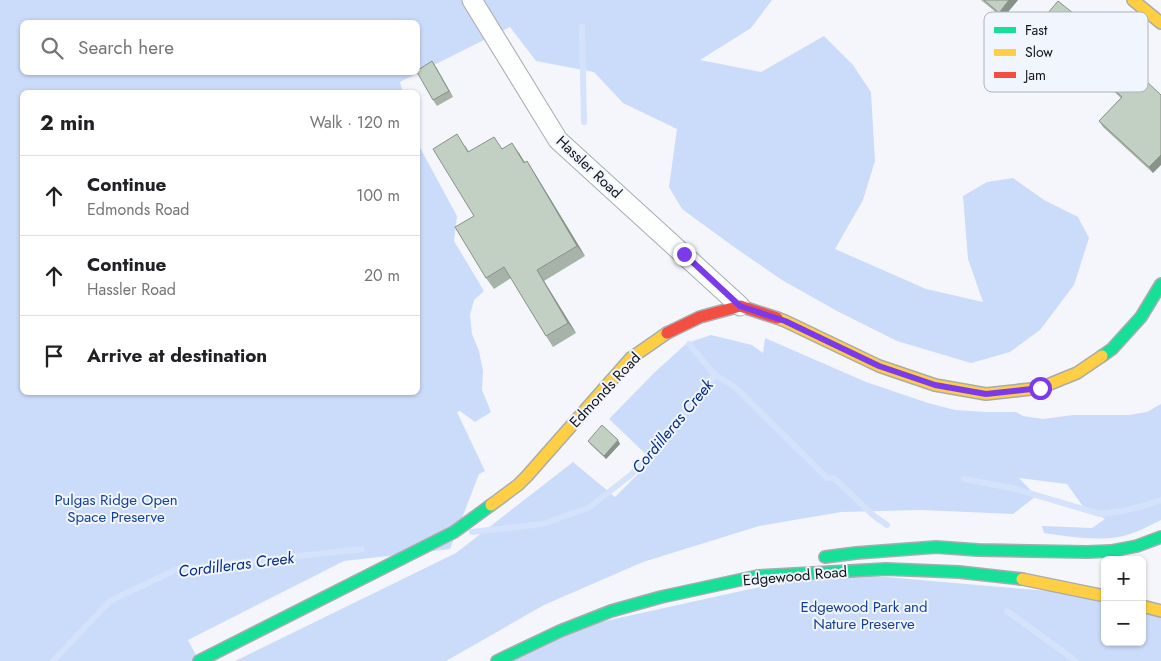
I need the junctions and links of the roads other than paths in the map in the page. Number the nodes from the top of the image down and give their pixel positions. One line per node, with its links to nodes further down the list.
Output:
1 (472, 0): 7 (street, Hassler Road)
2 (1133, 0): 4 (street)
3 (1148, 12): 5 (street)
4 (1148, 12)
5 (1161, 23)
6 (1161, 284): 7 (street)
7 (740, 306): 13 (street, Edmonds Road)
8 (1161, 537): 9 (street)
9 (758, 576): 10 (street, Edgewood Road); 14 (street, Edgewood Road)
10 (1101, 595)
11 (1146, 607): 12 (street)
12 (1161, 611)
13 (199, 661)
14 (496, 661)

